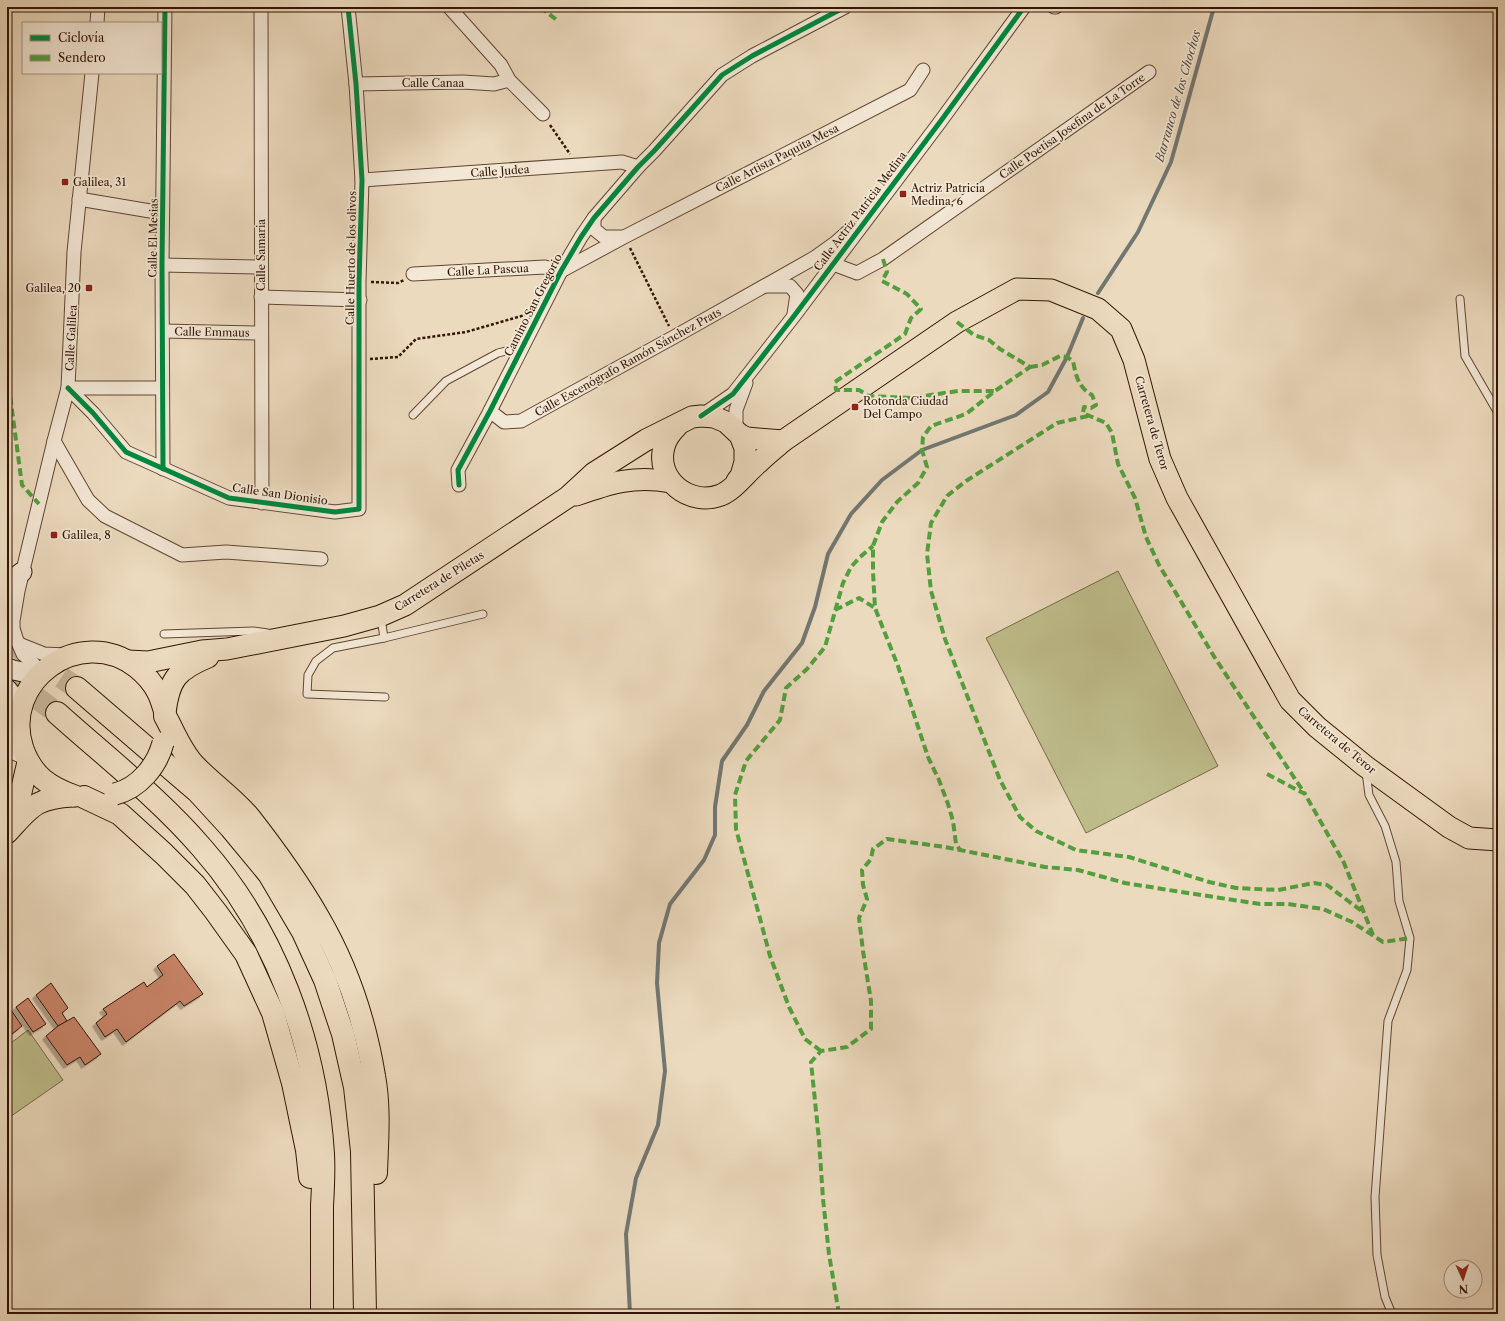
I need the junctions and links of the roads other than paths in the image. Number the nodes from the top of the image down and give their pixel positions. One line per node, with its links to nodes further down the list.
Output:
1 (98, 7): 8 (street)
2 (165, 7): 19 (street, Calle El Mesias)
3 (261, 7): 24 (street, Calle Samaria)
4 (348, 7): 13 (street, Calle Huerto de los olivos)
5 (449, 7): 12 (street)
6 (845, 7): 15 (street, Camino San Gregorio)
7 (1024, 7): 18 (street, Calle Actriz Patricia Medina)
8 (97, 22)
9 (923, 70): 21 (street, Calle Artista Paquita Mesa)
10 (1149, 72): 22 (street, Calle Poetisa Josefina de La Torre)
11 (92, 74): 17 (street, Calle Galilea)
12 (509, 80): 13 (street, Calle Canaa); 14 (street)
13 (356, 84): 16 (street, Calle Huerto de los olivos)
14 (543, 114)
15 (638, 167): 16 (street, Calle Judea); 20 (street, Camino San Gregorio)
16 (362, 180): 30 (street, Calle Huerto de los olivos)
17 (79, 199): 19 (street); 36 (street, Calle Galilea)
18 (878, 204): 22 (street, Calle Actriz Patricia Medina); 27 (street, Calle Escenógrafo Ramón Sánchez Prats)
19 (162, 212): 23 (street, Calle El Mesias)
20 (594, 218): 21 (street); 25 (street, Camino San Gregorio)
21 (624, 237): 25 (street, Calle Artista Paquita Mesa)
22 (832, 264): 31 (street, Calle Actriz Patricia Medina)
23 (162, 265): 24 (street); 32 (street, Calle El Mesias)
24 (261, 266): 28 (street, Calle Samaria)
25 (561, 271): 26 (street, Calle La Pascua); 34 (street, Camino San Gregorio)
26 (413, 274)
27 (766, 286): 31 (street, Calle Escenógrafo Ramón Sánchez Prats); 38 (street, Calle Escenógrafo Ramón Sánchez Prats)
28 (261, 297): 30 (street); 33 (street, Calle Samaria)
29 (1460, 299): 39 (lane)
30 (360, 300): 52 (street, Calle Huerto de los olivos)
31 (794, 316): 35 (street, Calle Actriz Patricia Medina)
32 (163, 331): 33 (street, Calle Emmaus); 37 (street, Calle El Mesias)
33 (261, 333): 51 (street, Calle Samaria)
34 (523, 347): 38 (street, Camino San Gregorio); 40 (lane)
35 (750, 372): 41 (street, Calle Actriz Patricia Medina); 43 (street, Calle Actriz Patricia Medina)
36 (68, 388): 37 (street); 44 (street, Calle Galilea); 46 (street, Calle San Dionisio)
37 (162, 388): 46 (street, Calle El Mesias)
38 (490, 411): 48 (street, Camino San Gregorio)
39 (1498, 413)
40 (413, 415)
41 (701, 416): 42 (main road); 43 (main road)
42 (677, 426): 47 (main road); 50 (main road)
43 (738, 433): 45 (main road); 49 (main road)
44 (54, 441): 53 (street); 54 (street, Calle Galilea)
45 (783, 441): 49 (main road, Carretera de Teror); 75 (main road, Carretera de Teror)
46 (163, 469): 51 (street, Calle San Dionisio)
47 (671, 482): 49 (main road); 50 (main road)
48 (459, 484)
49 (733, 487)
50 (568, 497): 57 (main road, Carretera de Piletas)
51 (262, 503): 52 (street, Calle San Dionisio)
52 (358, 509)
53 (321, 559)
54 (22, 572): 55 (street); 61 (street, Calle Galilea)
55 (7, 584)
56 (483, 614): 60 (lane)
57 (380, 616): 59 (main road, Carretera de Piletas); 60 (lane)
58 (164, 634): 59 (lane)
59 (294, 636): 62 (main road, Carretera de Piletas)
60 (384, 638): 69 (lane)
61 (19, 644): 63 (street); 66 (street, Calle Galilea)
62 (227, 649): 64 (main road); 71 (main road)
63 (69, 655): 64 (main road); 66 (main road)
64 (128, 661): 71 (main road)
65 (7, 668): 66 (street)
66 (40, 673): 72 (main road)
67 (77, 688): 82 (highway)
68 (7, 690): 72 (street)
69 (386, 696)
70 (57, 713): 81 (highway)
71 (165, 714): 76 (main road, bridge); 83 (highway)
72 (15, 718): 74 (main road)
73 (7, 750): 74 (street)
74 (27, 760): 76 (main road); 77 (main road)
75 (1365, 766): 79 (main road, Carretera de Teror); 84 (lane)
76 (79, 796): 78 (main road); 80 (highway)
77 (7, 828)
78 (7, 833)
79 (1498, 840)
80 (314, 1314)
81 (322, 1314)
82 (365, 1314)
83 (372, 1314)
84 (1392, 1314)

